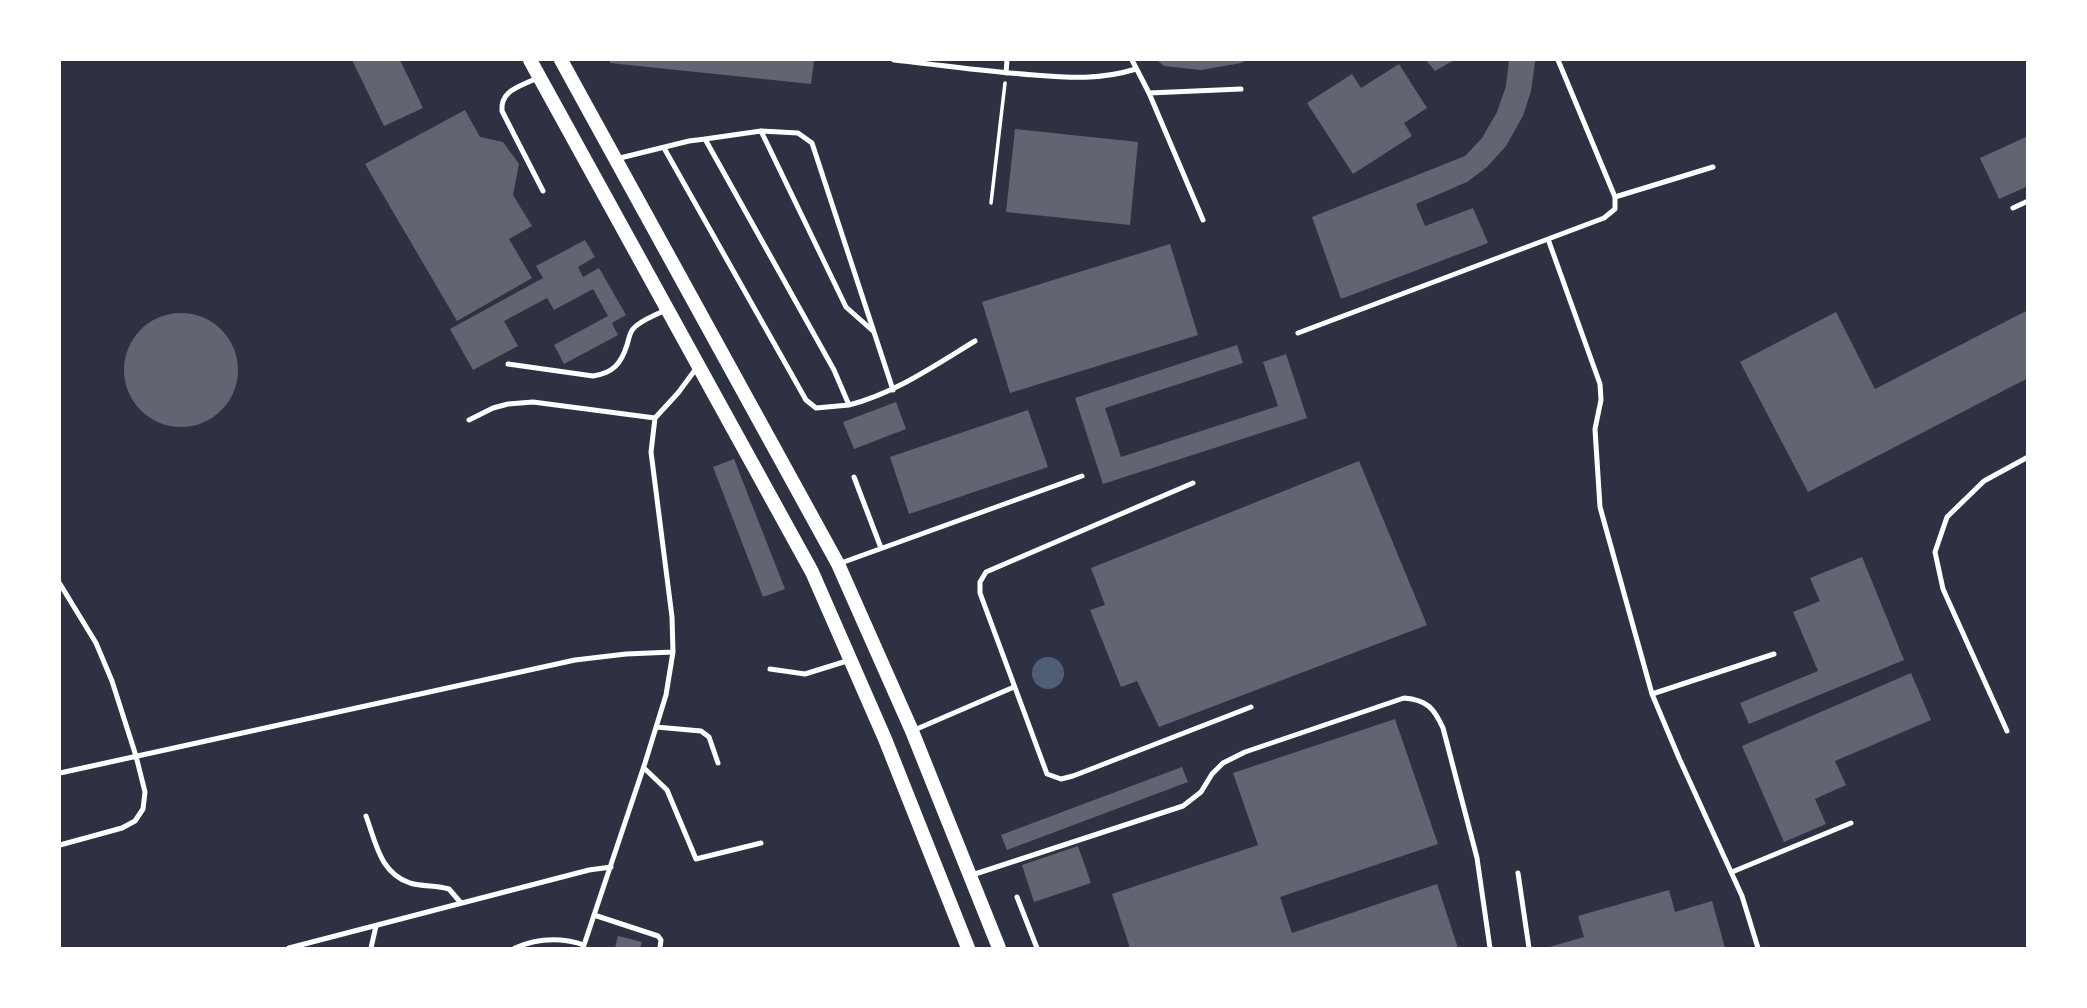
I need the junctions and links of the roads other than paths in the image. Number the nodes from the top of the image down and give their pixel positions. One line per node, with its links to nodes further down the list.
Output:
1 (530, 60): 9 (main road)
2 (561, 60): 15 (main road)
3 (894, 60): 8 (lane)
4 (1007, 60): 8 (lane)
5 (1132, 60): 7 (lane)
6 (1558, 60): 18 (lane)
7 (1136, 69): 8 (lane); 11 (lane)
8 (1006, 73)
9 (539, 77): 17 (lane); 23 (main road)
10 (1241, 89): 11 (lane)
11 (1149, 93): 21 (lane)
12 (761, 131): 13 (lane); 24 (lane); 24 (lane)
13 (705, 139): 14 (lane); 30 (lane)
14 (664, 148): 15 (lane); 30 (lane)
15 (616, 159): 38 (main road)
16 (1713, 167): 18 (lane)
17 (543, 191)
18 (1615, 197): 22 (lane)
19 (2028, 201): 20 (lane)
20 (2013, 208)
21 (1203, 220)
22 (1548, 239): 25 (lane); 45 (lane)
23 (667, 309): 27 (lane); 28 (main road)
24 (874, 332): 29 (lane)
25 (1298, 333)
26 (975, 341): 29 (lane)
27 (508, 364)
28 (699, 364): 31 (lane); 42 (main road)
29 (893, 390): 30 (lane)
30 (849, 405)
31 (655, 418): 32 (lane); 40 (lane)
32 (469, 420)
33 (2028, 457): 49 (lane)
34 (1082, 476): 37 (lane)
35 (854, 477): 37 (lane)
36 (1193, 483): 44 (lane)
37 (881, 548): 38 (lane)
38 (838, 564): 48 (main road)
39 (60, 584): 50 (lane)
40 (673, 652): 47 (lane); 50 (lane)
41 (1774, 654): 45 (lane)
42 (850, 660): 43 (lane); 71 (main road)
43 (770, 669)
44 (1014, 687): 46 (lane); 48 (lane)
45 (1652, 694): 59 (lane)
46 (1251, 707)
47 (656, 727): 51 (lane); 52 (lane)
48 (912, 731): 61 (main road)
49 (2007, 731)
50 (136, 756): 53 (lane); 57 (lane)
51 (718, 763)
52 (644, 768): 56 (lane); 58 (lane)
53 (60, 773)
54 (366, 816): 63 (lane)
55 (1851, 823): 59 (lane)
56 (761, 843)
57 (60, 845)
58 (611, 867): 63 (lane); 64 (lane)
59 (1732, 872): 76 (lane)
60 (1518, 873): 75 (lane)
61 (970, 875): 72 (main road); 74 (lane)
62 (1017, 897): 73 (lane)
63 (461, 903): 65 (lane)
64 (594, 915): 66 (lane); 70 (lane)
65 (376, 926): 67 (lane); 68 (lane)
66 (583, 947): 69 (lane)
67 (289, 948)
68 (371, 948)
69 (515, 948)
70 (660, 948)
71 (968, 948)
72 (999, 948)
73 (1037, 948)
74 (1490, 948)
75 (1529, 948)
76 (1758, 948)

